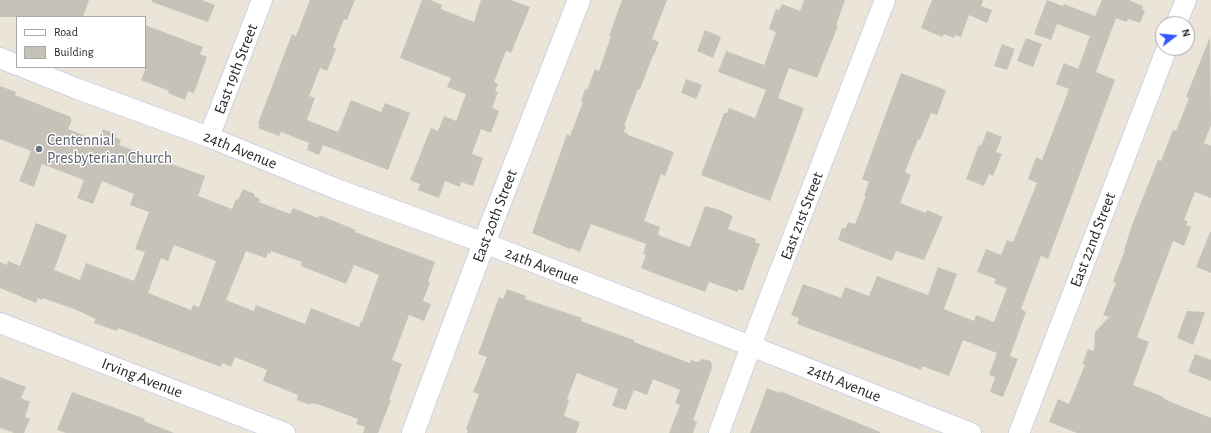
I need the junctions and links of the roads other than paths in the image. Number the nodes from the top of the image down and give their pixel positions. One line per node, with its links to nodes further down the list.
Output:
1 (262, 0): 10 (street, East 19th Street)
2 (579, 0): 11 (street, East 20th Street)
3 (885, 0): 13 (street, East 21st Street)
4 (1186, 0): 5 (street)
5 (1179, 16)
6 (1164, 56): 18 (street, East 22nd Street)
7 (0, 58): 8 (street)
8 (16, 65)
9 (26, 68): 10 (street, 24th Avenue)
10 (209, 137): 11 (street, 24th Avenue)
11 (484, 243): 13 (street, 24th Avenue); 15 (street, East 20th Street)
12 (0, 323): 14 (street, Irving Avenue)
13 (752, 346): 16 (street, East 21st Street); 17 (street, 24th Avenue)
14 (285, 433)
15 (413, 433)
16 (719, 433)
17 (971, 433)
18 (1019, 433)

